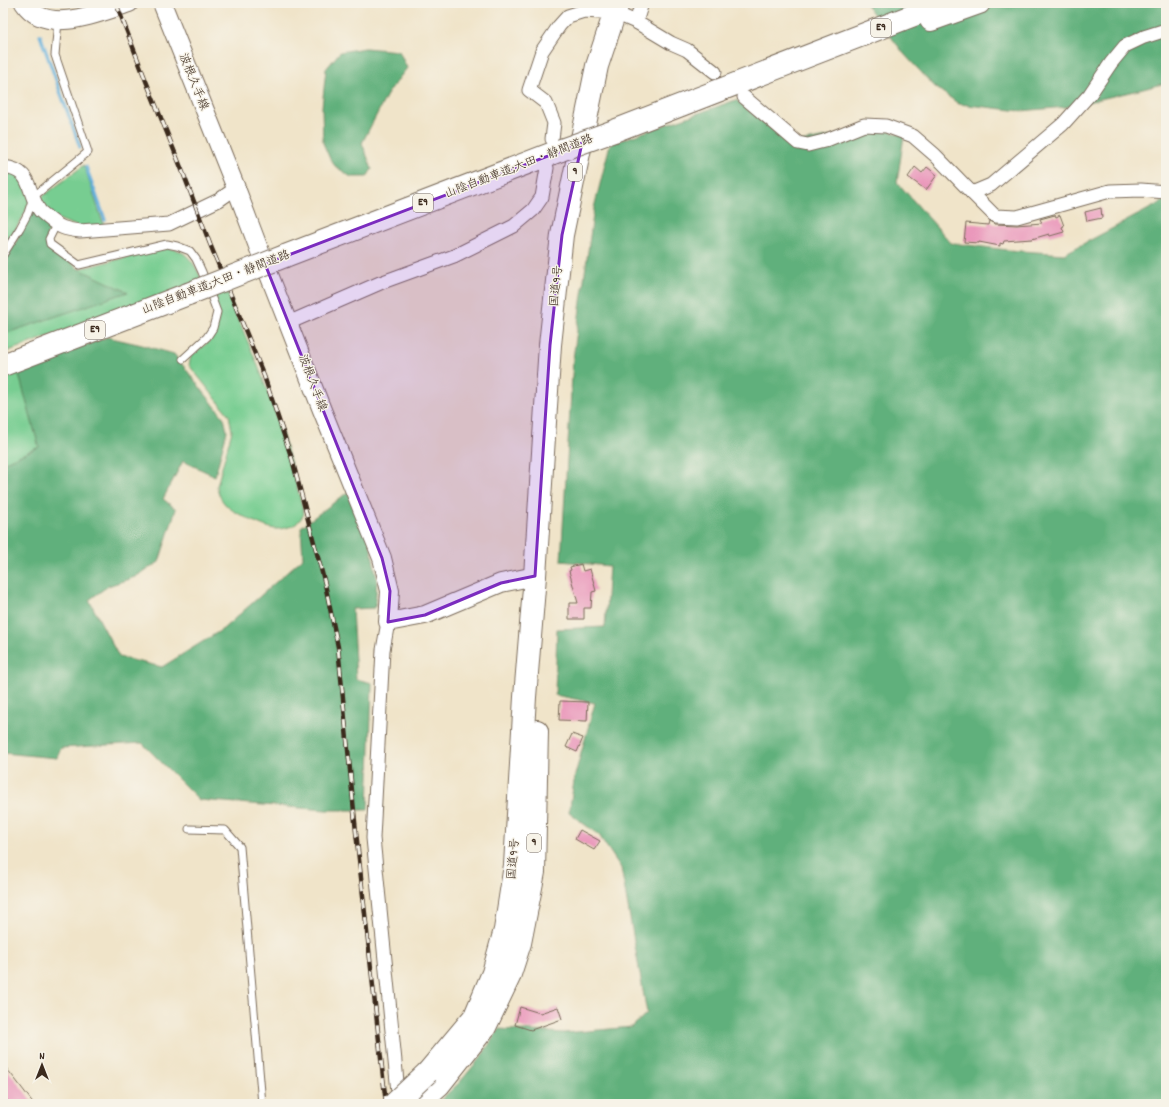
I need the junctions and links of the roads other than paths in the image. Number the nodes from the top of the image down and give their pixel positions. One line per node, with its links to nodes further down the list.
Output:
1 (24, 3): 9 (main road)
2 (129, 3): 9 (main road)
3 (162, 3): 18 (main road, 波根久手線)
4 (642, 3): 10 (street)
5 (924, 3): 12 (highway)
6 (945, 3): 12 (highway, 山陰自動車道;大田・静間道路 / E9)
7 (979, 3): 13 (highway)
8 (617, 8): 10 (street); 15 (street); 27 (highway, 国道9号 / 9)
9 (58, 20): 21 (lane)
10 (636, 22): 13 (street)
11 (1166, 30): 20 (street)
12 (818, 52): 13 (highway, 山陰自動車道;大田・静間道路 / E9)
13 (716, 82): 15 (highway, 山陰自動車道;大田・静間道路 / E9, bridge)
14 (744, 97): 20 (street)
15 (556, 145): 26 (highway, 山陰自動車道;大田・静間道路 / E9, bridge)
16 (3, 167): 21 (street)
17 (547, 168): 24 (street)
18 (236, 188): 22 (street); 24 (main road, 波根久手線)
19 (1166, 192): 20 (street)
20 (972, 194)
21 (33, 197): 22 (street); 23 (lane)
22 (56, 225): 25 (lane)
23 (3, 255)
24 (288, 323): 28 (main road, 波根久手線)
25 (183, 359)
26 (3, 365)
27 (535, 576): 28 (main road); 30 (highway, 国道9号 / 9)
28 (388, 622): 33 (street)
29 (189, 829): 31 (lane)
30 (433, 1079): 32 (highway, 国道9号 / 9, bridge); 34 (highway, 国道9号 / 9)
31 (262, 1104)
32 (394, 1104)
33 (399, 1104)
34 (417, 1104)

